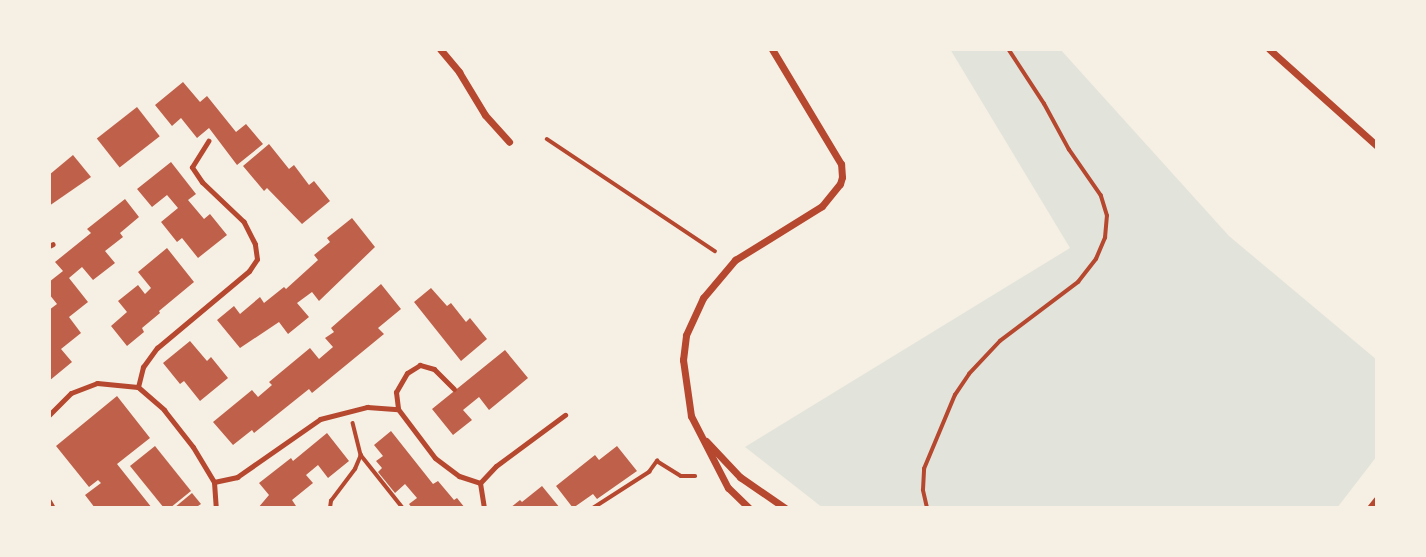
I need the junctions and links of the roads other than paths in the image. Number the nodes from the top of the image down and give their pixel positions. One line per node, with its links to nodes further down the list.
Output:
1 (440, 49): 5 (street)
2 (772, 49): 12 (street)
3 (1269, 49): 6 (street)
4 (208, 141): 7 (lane)
5 (509, 142)
6 (1377, 146)
7 (138, 387): 10 (lane); 13 (lane)
8 (454, 389): 9 (lane)
9 (398, 409): 13 (lane); 14 (lane)
10 (50, 412)
11 (565, 415): 14 (lane)
12 (699, 432): 20 (street); 21 (street)
13 (214, 482): 18 (lane)
14 (481, 483): 19 (lane)
15 (1377, 499): 22 (street)
16 (49, 501): 17 (lane)
17 (53, 508)
18 (216, 508)
19 (484, 508)
20 (749, 508)
21 (785, 508)
22 (1370, 508)

